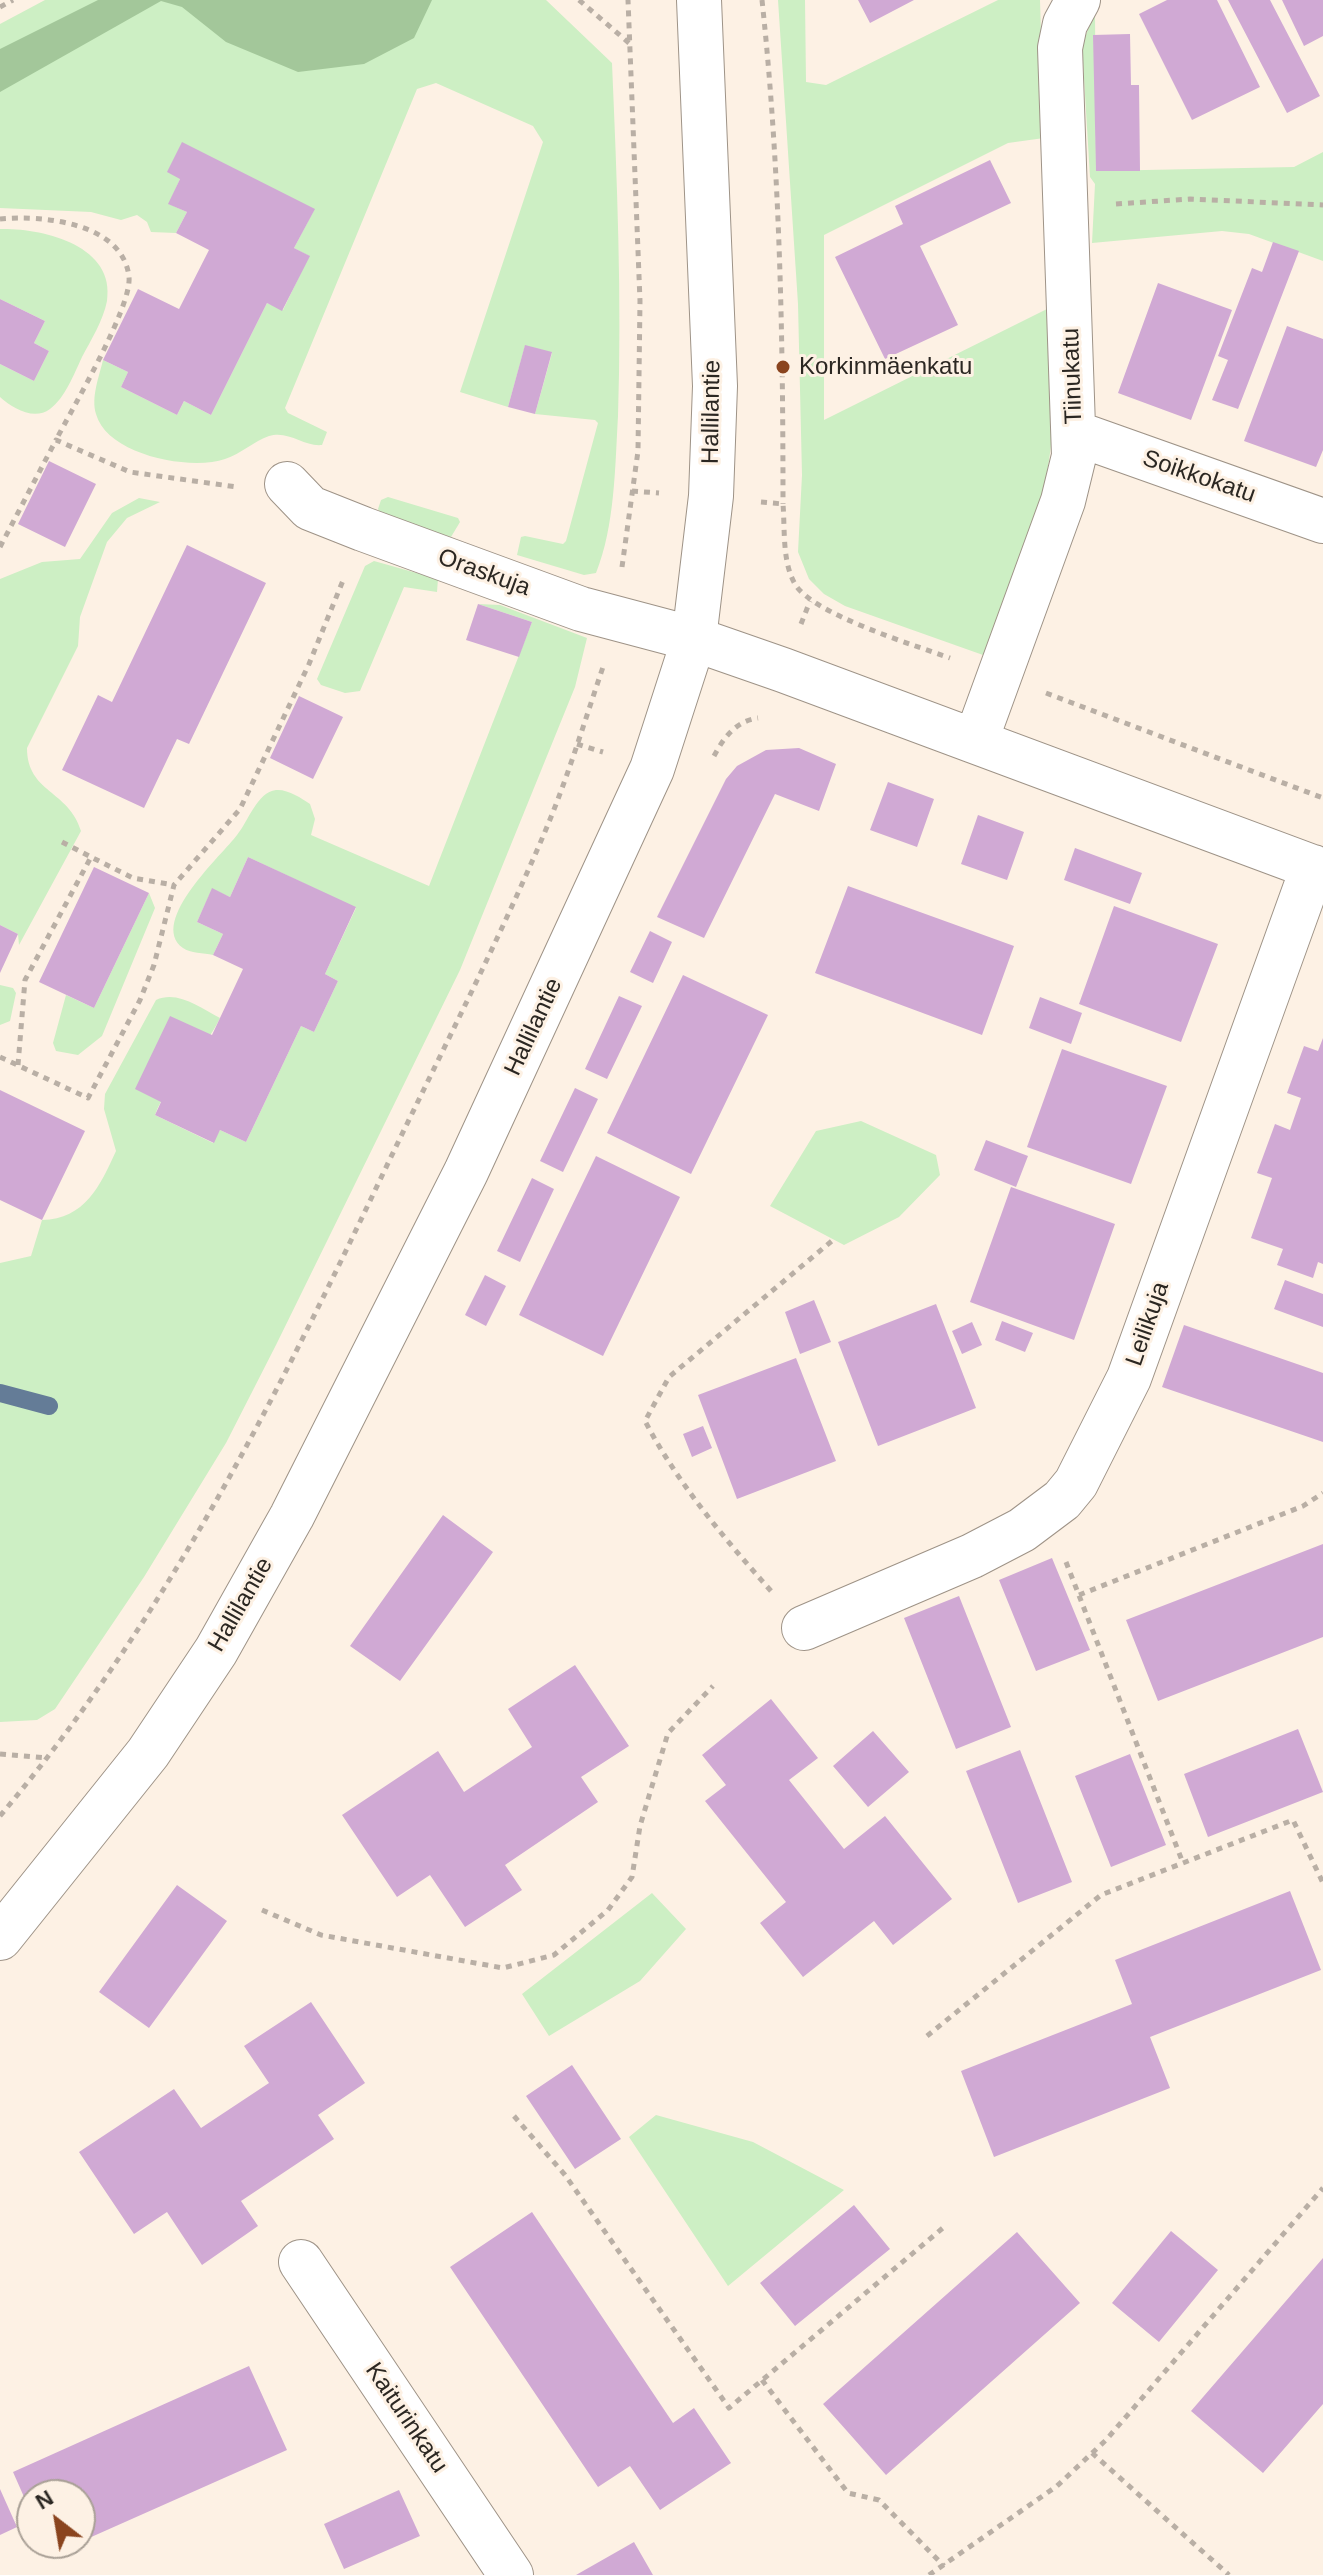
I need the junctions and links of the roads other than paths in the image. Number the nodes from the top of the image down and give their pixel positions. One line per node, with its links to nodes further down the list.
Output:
1 (699, 0): 6 (street, Hallilantie)
2 (1078, 0): 3 (street, Tiinukatu)
3 (1075, 433): 5 (street, Soikkokatu); 7 (street, Tiinukatu)
4 (292, 491): 6 (street, Oraskuja)
5 (1323, 521)
6 (694, 639): 7 (street); 10 (street, Hallilantie)
7 (976, 740): 8 (street)
8 (1318, 869): 9 (street, Leilikuja)
9 (804, 1628)
10 (0, 1938)
11 (301, 2262): 12 (street, Kaiturinkatu)
12 (511, 2575)

